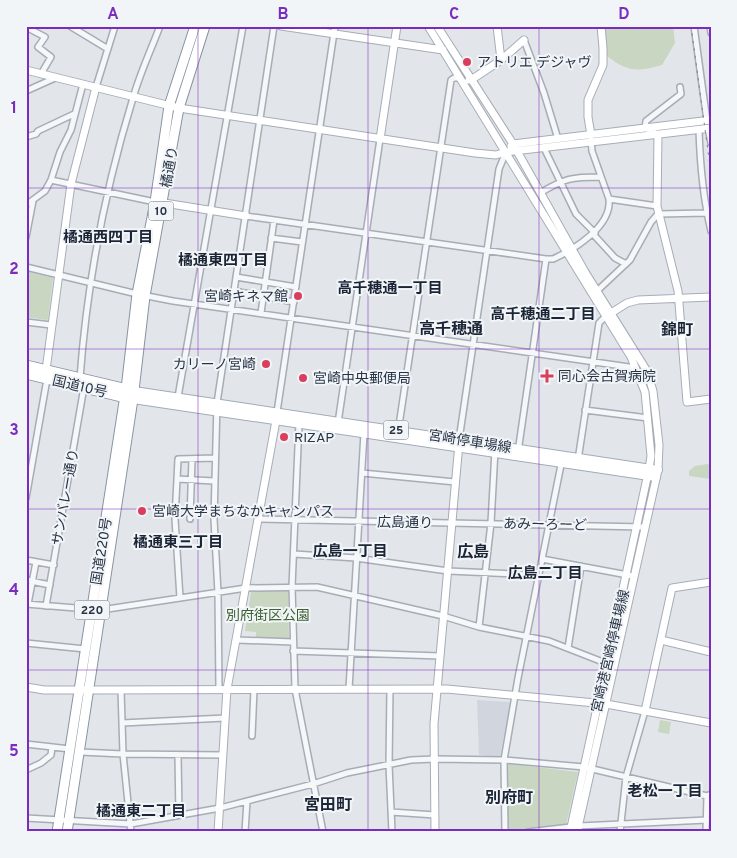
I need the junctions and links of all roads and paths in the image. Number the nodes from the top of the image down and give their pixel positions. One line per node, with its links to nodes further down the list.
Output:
1 (70, 26): 22 (street)
2 (115, 26): 22 (street)
3 (160, 26): 34 (street)
4 (195, 26): 35 (highway, 橘通り / 10)
5 (205, 26): 36 (highway, 橘通り / 10)
6 (243, 26): 38 (street)
7 (274, 26): 39 (street)
8 (281, 26): 19 (street)
9 (335, 26): 19 (street)
10 (397, 26): 21 (street)
11 (428, 26): 23 (street)
12 (437, 26): 29 (street)
13 (497, 26): 24 (street)
14 (601, 26): 48 (street)
15 (694, 26): 40 (street)
16 (710, 26): 18 (street)
17 (26, 27): 26 (street)
18 (711, 33)
19 (334, 34): 21 (street); 42 (street)
20 (524, 40): 24 (street); 47 (street)
21 (394, 44): 23 (street); 46 (street)
22 (108, 49): 31 (street)
23 (443, 50): 28 (street)
24 (501, 60): 29 (street)
25 (26, 70): 26 (street)
26 (41, 74): 27 (street)
27 (56, 77): 30 (street); 33 (street)
28 (461, 78): 29 (street); 51 (street); 53 (street)
29 (471, 80): 50 (street)
30 (83, 84): 31 (street); 37 (street)
31 (96, 87): 34 (street); 58 (street)
32 (680, 87): 41 (street)
33 (26, 91)
34 (133, 96): 35 (street); 59 (street)
35 (169, 106): 36 (street); 63 (highway, 橘通り / 10)
36 (179, 108): 38 (street); 63 (highway, 橘通り / 10)
37 (74, 114): 45 (street); 56 (street)
38 (227, 116): 39 (street); 66 (street)
39 (260, 120): 42 (street); 69 (street)
40 (709, 124): 41 (street); 43 (street); 49 (street)
41 (646, 128): 44 (street); 48 (street)
42 (319, 129): 46 (street); 71 (street)
43 (699, 130): 44 (street); 67 (street)
44 (658, 135): 48 (street); 65 (street)
45 (26, 137)
46 (380, 139): 51 (street); 74 (street)
47 (558, 139): 48 (street); 50 (street)
48 (591, 139): 52 (street); 55 (street)
49 (711, 143)
50 (513, 144): 53 (street); 54 (street)
51 (442, 148): 53 (street); 78 (street)
52 (544, 148): 54 (street); 57 (street)
53 (506, 152): 54 (street); 79 (street); 80 (street)
54 (517, 152): 60 (street)
55 (601, 177): 57 (street); 61 (street)
56 (50, 180): 58 (street); 62 (street)
57 (560, 182): 60 (street); 73 (street)
58 (71, 184): 59 (street); 84 (street)
59 (108, 192): 63 (street); 87 (street)
60 (540, 193): 79 (street)
61 (609, 199): 65 (street); 73 (street)
62 (33, 201): 64 (street); 75 (street)
63 (159, 202): 66 (street); 91 (highway, 橘通り / 10)
64 (26, 205)
65 (657, 206): 68 (street)
66 (210, 210): 69 (street); 96 (street)
67 (707, 213): 68 (street); 72 (street)
68 (658, 214): 82 (street); 94 (street)
69 (246, 216): 70 (street); 85 (street)
70 (274, 220): 71 (street); 76 (street)
71 (304, 225): 74 (street); 77 (street)
72 (711, 231)
73 (594, 233): 79 (street); 82 (street)
74 (366, 234): 78 (street); 103 (street)
75 (26, 236)
76 (271, 238): 77 (street); 86 (street)
77 (302, 242): 88 (street)
78 (426, 242): 80 (street); 104 (street)
79 (569, 249): 81 (street); 90 (street); 99 (street)
80 (487, 251): 81 (street); 105 (street)
81 (546, 259): 106 (street)
82 (626, 264): 90 (street)
83 (26, 267): 84 (street)
84 (58, 275): 87 (street); 102 (street)
85 (236, 276): 86 (street); 89 (street)
86 (266, 282): 88 (street); 92 (street)
87 (90, 283): 91 (street); 112 (street)
88 (296, 286): 95 (street)
89 (234, 291): 92 (street); 97 (street)
90 (597, 291): 99 (street)
91 (141, 295): 96 (street); 114 (highway, 橘通り / 10)
92 (263, 296): 95 (street); 98 (street)
93 (711, 297): 94 (street)
94 (679, 298): 99 (street); 116 (street)
95 (294, 302): 100 (street)
96 (194, 303): 97 (street); 115 (street)
97 (231, 308): 98 (street); 117 (street)
98 (261, 313): 100 (street)
99 (608, 315): 107 (street); 109 (street); 133 (street)
100 (292, 318): 103 (street); 119 (street)
101 (26, 322): 102 (street)
102 (51, 325): 111 (street)
103 (351, 327): 104 (street); 122 (street)
104 (413, 337): 105 (street); 124 (street)
105 (473, 345): 106 (street); 125 (street)
106 (532, 354): 107 (street); 127 (street)
107 (593, 363): 109 (street); 118 (street)
108 (26, 366): 111 (highway, 国道10号)
109 (636, 368): 120 (street)
110 (26, 374): 111 (highway, 国道10号)
111 (46, 374): 112 (highway, 国道10号); 113 (highway, 国道10号); 138 (street)
112 (80, 378): 114 (highway, 国道10号)
113 (84, 388): 114 (highway, 国道10号); 152 (street, サンバレー通り)
114 (130, 394): 115 (main road, 宮崎停車場線 / 25); 117 (main road, 宮崎停車場線 / 25); 168 (highway, 国道220号 / 220)
115 (178, 398): 117 (main road, 宮崎停車場線 / 25)
116 (711, 399)
117 (217, 407): 119 (main road, 宮崎停車場線 / 25); 128 (street)
118 (585, 410): 120 (street); 131 (street)
119 (277, 416): 121 (main road, 宮崎停車場線 / 25); 122 (main road, 宮崎停車場線 / 25); 140 (street)
120 (648, 418): 133 (street)
121 (299, 423): 122 (main road, 宮崎停車場線 / 25); 141 (street)
122 (338, 425): 123 (main road, 宮崎停車場線 / 25); 124 (main road, 宮崎停車場線 / 25)
123 (364, 432): 124 (main road, 宮崎停車場線 / 25); 132 (street)
124 (398, 434): 125 (main road, 宮崎停車場線 / 25)
125 (459, 443): 126 (main road, 宮崎停車場線 / 25); 137 (street)
126 (496, 448): 127 (main road, 宮崎停車場線 / 25); 144 (street)
127 (518, 452): 129 (main road, 宮崎停車場線 / 25)
128 (215, 458): 130 (street); 136 (street)
129 (562, 458): 131 (main road, 宮崎停車場線 / 25); 145 (street)
130 (192, 459): 134 (street); 135 (street)
131 (578, 461): 133 (main road, 宮崎停車場線 / 25)
132 (362, 473): 137 (street); 142 (street)
133 (653, 473): 146 (street, 宮崎港宮崎停車場線)
134 (177, 479): 135 (street); 165 (street)
135 (191, 479): 136 (street); 139 (street)
136 (214, 481): 163 (street)
137 (455, 482): 143 (street)
138 (26, 498)
139 (190, 519)
140 (258, 519): 141 (street, 広島通り); 162 (street)
141 (296, 520): 142 (street, 広島通り); 147 (street)
142 (358, 521): 143 (street, 広島通り); 148 (street)
143 (452, 522): 144 (street, あみーろーど); 154 (street)
144 (491, 523): 145 (street, あみーろーど); 155 (street)
145 (549, 524): 146 (street, あみーろーど); 150 (street)
146 (641, 526): 157 (street, 宮崎港宮崎停車場線)
147 (294, 554): 148 (street); 161 (street)
148 (356, 558): 154 (street); 164 (street)
149 (26, 560): 151 (street)
150 (542, 560): 153 (street); 156 (street)
151 (36, 562): 152 (street); 158 (street)
152 (54, 565): 160 (street, サンバレー通り)
153 (581, 566): 157 (street); 176 (street)
154 (448, 571): 155 (street); 169 (street)
155 (486, 572): 156 (street); 170 (street)
156 (539, 575): 171 (street)
157 (630, 575): 182 (street, 宮崎港宮崎停車場線)
158 (29, 581): 160 (street); 166 (street)
159 (711, 582): 173 (street)
160 (50, 585): 167 (street, サンバレー通り)
161 (292, 587): 162 (street); 164 (street); 174 (street)
162 (246, 588): 163 (street); 172 (street)
163 (218, 592): 165 (street); 184 (street)
164 (354, 595): 169 (street); 180 (street)
165 (180, 598): 168 (street)
166 (27, 604): 167 (street)
167 (46, 606): 168 (street)
168 (96, 610): 177 (highway, 国道220号 / 220); 191 (highway, 国道220号 / 220)
169 (443, 616): 170 (street); 181 (street)
170 (479, 627): 171 (street)
171 (526, 636): 176 (street); 193 (street)
172 (237, 640): 174 (street); 184 (street)
173 (661, 640): 179 (street); 195 (street)
174 (293, 642): 178 (street)
175 (26, 643): 177 (street)
176 (568, 648): 182 (street)
177 (85, 649): 190 (highway, 国道220号 / 220)
178 (293, 651): 180 (street); 186 (street)
179 (711, 652)
180 (351, 653): 181 (street); 187 (street)
181 (440, 656): 189 (street)
182 (610, 664): 194 (street, 宮崎港宮崎停車場線)
183 (26, 688): 190 (street)
184 (223, 689): 185 (street); 192 (street); 196 (street)
185 (254, 689): 186 (street); 199 (street)
186 (295, 689): 187 (street); 213 (street)
187 (349, 689): 188 (street)
188 (390, 689): 189 (street); 209 (street)
189 (436, 689): 193 (street); 207 (street)
190 (78, 690): 191 (street); 202 (highway, 国道220号 / 220)
191 (90, 690): 192 (street); 203 (highway, 国道220号 / 220)
192 (120, 690): 197 (street)
193 (515, 696): 194 (street); 208 (street)
194 (602, 704): 195 (street); 210 (street, 宮崎港宮崎停車場線)
195 (645, 711): 198 (street); 212 (street)
196 (225, 718): 197 (street); 206 (street)
197 (122, 723): 204 (street)
198 (711, 723)
199 (252, 736)
200 (26, 744): 201 (street)
201 (52, 747): 202 (street); 211 (street)
202 (70, 750): 221 (highway, 国道220号 / 220)
203 (80, 752): 204 (street); 222 (highway, 国道220号 / 220)
204 (123, 754): 205 (street); 224 (street)
205 (178, 755): 206 (street); 218 (street)
206 (223, 755): 216 (street)
207 (434, 759): 208 (street); 209 (street); 219 (street)
208 (504, 760): 210 (street); 235 (street)
209 (389, 764): 213 (street); 217 (street)
210 (587, 768): 212 (street); 226 (street, 宮崎港宮崎停車場線)
211 (26, 770)
212 (626, 777): 214 (street); 225 (street)
213 (313, 784): 215 (street); 232 (street)
214 (709, 795): 223 (street)
215 (247, 801): 216 (street); 231 (street)
216 (220, 808): 218 (street); 230 (street)
217 (391, 812): 219 (street); 233 (street)
218 (180, 815): 224 (street)
219 (435, 815): 234 (street)
220 (26, 818): 221 (street)
221 (59, 820): 222 (street); 227 (highway, 国道220号 / 220)
222 (70, 820): 224 (street); 228 (highway, 国道220号 / 220)
223 (707, 820): 225 (street); 238 (street)
224 (131, 824): 229 (street)
225 (620, 824): 226 (street); 237 (street)
226 (574, 829): 236 (street)
227 (57, 832)
228 (67, 832)
229 (131, 832)
230 (218, 832)
231 (245, 832)
232 (323, 832)
233 (392, 832)
234 (435, 832)
235 (505, 832)
236 (528, 832)
237 (620, 832)
238 (706, 832)

